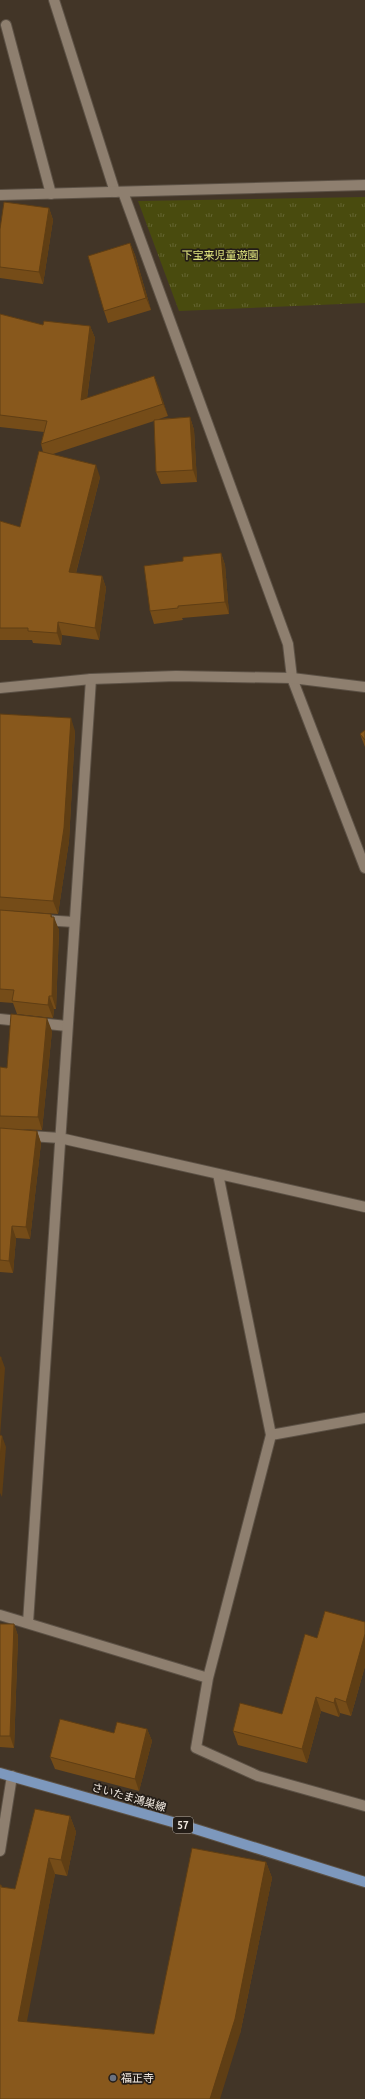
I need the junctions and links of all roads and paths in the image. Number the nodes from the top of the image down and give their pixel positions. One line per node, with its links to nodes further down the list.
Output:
1 (54, 0): 4 (street)
2 (6, 25): 5 (street)
3 (365, 185): 4 (street)
4 (119, 192): 5 (street); 7 (street)
5 (51, 194): 6 (street)
6 (0, 195)
7 (292, 678): 8 (street); 9 (street); 11 (street)
8 (91, 679): 10 (street); 13 (street)
9 (365, 687)
10 (0, 688)
11 (365, 868)
12 (30, 918): 13 (street)
13 (74, 922): 15 (street)
14 (0, 1019): 15 (street)
15 (67, 1026): 17 (street)
16 (0, 1134): 17 (street)
17 (60, 1138): 18 (street); 23 (street)
18 (218, 1174): 19 (street); 21 (street)
19 (365, 1207)
20 (365, 1418): 21 (street)
21 (271, 1435): 24 (street)
22 (0, 1615): 23 (street)
23 (28, 1623): 24 (street)
24 (208, 1678): 27 (street)
25 (0, 1773): 26 (main road, さいたま鴻巣線 / 57)
26 (12, 1776): 28 (street); 29 (main road, さいたま鴻巣線 / 57)
27 (365, 1806)
28 (0, 1851)
29 (365, 1882)

